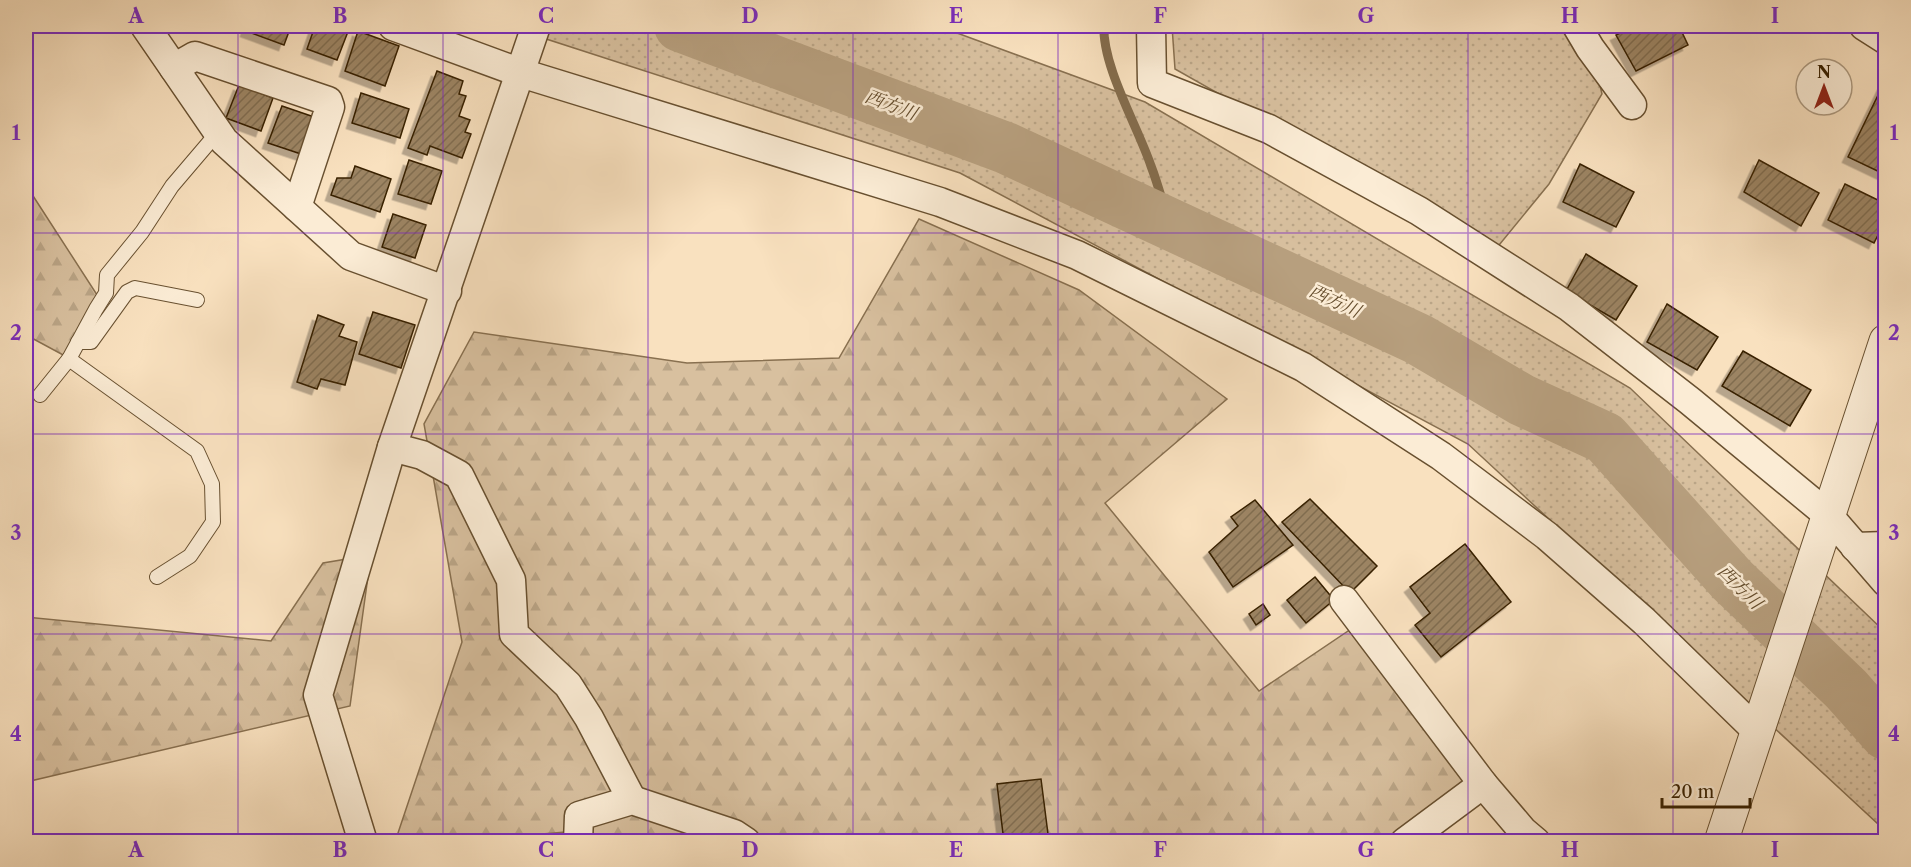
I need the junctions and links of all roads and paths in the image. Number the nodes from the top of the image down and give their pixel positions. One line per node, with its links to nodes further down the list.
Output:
1 (145, 26): 9 (street)
2 (393, 26): 8 (street)
3 (536, 26): 8 (street)
4 (1151, 26): 20 (street)
5 (1576, 26): 10 (street)
6 (1864, 26): 7 (street)
7 (1886, 40)
8 (523, 67): 13 (street); 26 (street)
9 (174, 68): 11 (street); 12 (street)
10 (1632, 105)
11 (218, 132): 12 (street); 15 (lane)
12 (297, 207): 13 (street)
13 (447, 291): 19 (street)
14 (197, 300): 15 (lane)
15 (78, 342): 17 (lane)
16 (1886, 342): 20 (street)
17 (69, 359): 18 (lane); 23 (lane)
18 (40, 395)
19 (392, 447): 28 (street); 29 (street)
20 (1824, 530): 22 (street); 26 (street)
21 (1886, 546): 22 (street)
22 (1855, 547): 24 (street)
23 (157, 577)
24 (1886, 582)
25 (1344, 600): 27 (street)
26 (1761, 722): 34 (street)
27 (1483, 784): 32 (street); 33 (street)
28 (632, 800): 30 (street); 31 (street)
29 (363, 842)
30 (578, 842)
31 (746, 842)
32 (1405, 842)
33 (1536, 842)
34 (1720, 842)

